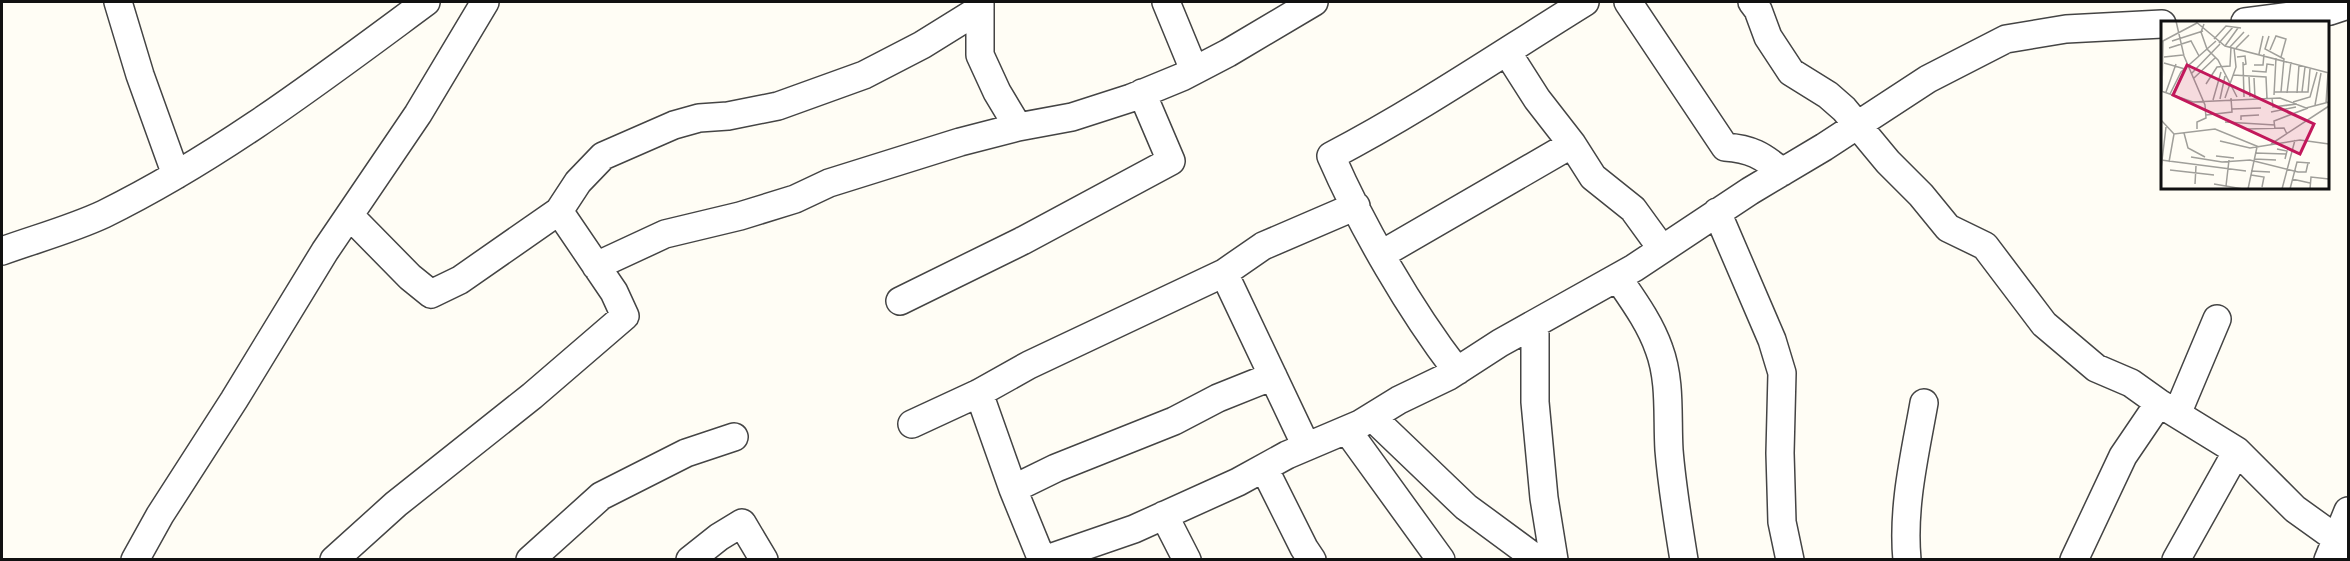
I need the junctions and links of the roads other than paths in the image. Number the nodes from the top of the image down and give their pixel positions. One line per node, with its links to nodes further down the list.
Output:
1 (118, 2): 20 (street)
2 (426, 2): 20 (street)
3 (485, 2): 24 (street)
4 (1166, 2): 14 (street)
5 (1314, 2): 14 (street)
6 (1585, 2): 13 (street)
7 (1628, 2): 19 (street)
8 (1752, 2): 16 (street)
9 (980, 5): 17 (street); 22 (street)
10 (2349, 5): 11 (street)
11 (2253, 21)
12 (2161, 24): 16 (street)
13 (1508, 52): 18 (street); 21 (street)
14 (1194, 70): 15 (street)
15 (1142, 93): 17 (street); 31 (street)
16 (1857, 124): 19 (street); 38 (street)
17 (1018, 127): 28 (street)
18 (1572, 144): 25 (street); 27 (street)
19 (1782, 172): 23 (street)
20 (176, 175): 26 (street)
21 (1356, 206): 27 (street); 29 (street)
22 (559, 211): 24 (street); 28 (street)
23 (1717, 212): 25 (street); 63 (street)
24 (350, 216): 51 (street)
25 (1662, 249): 30 (street)
26 (2, 251)
27 (1382, 254): 34 (street)
28 (597, 266): 52 (street)
29 (1224, 273): 35 (street); 36 (street)
30 (1618, 278): 33 (street); 62 (street)
31 (900, 301)
32 (2217, 319): 38 (street)
33 (1535, 324): 34 (street); 61 (street)
34 (1457, 371): 39 (street)
35 (1273, 376): 43 (street); 46 (street)
36 (979, 393): 40 (street); 46 (street)
37 (1924, 403): 64 (street)
38 (2168, 409): 44 (street); 65 (street)
39 (1372, 417): 41 (street); 60 (street)
40 (912, 424)
41 (1347, 430): 43 (street); 59 (street)
42 (734, 438): 53 (street)
43 (1306, 447): 45 (street)
44 (2237, 451): 49 (street); 66 (street)
45 (1264, 468): 48 (street); 58 (street)
46 (1013, 489): 56 (street)
47 (2349, 511): 49 (street)
48 (1164, 515): 50 (street); 57 (street)
49 (2337, 548)
50 (1092, 551): 56 (street)
51 (135, 560)
52 (334, 560)
53 (530, 560)
54 (690, 560): 55 (street)
55 (764, 560)
56 (1043, 560)
57 (1187, 560)
58 (1312, 560)
59 (1442, 560)
60 (1538, 560)
61 (1554, 560)
62 (1684, 560)
63 (1790, 560)
64 (1907, 560)
65 (2074, 560)
66 (2176, 560)

